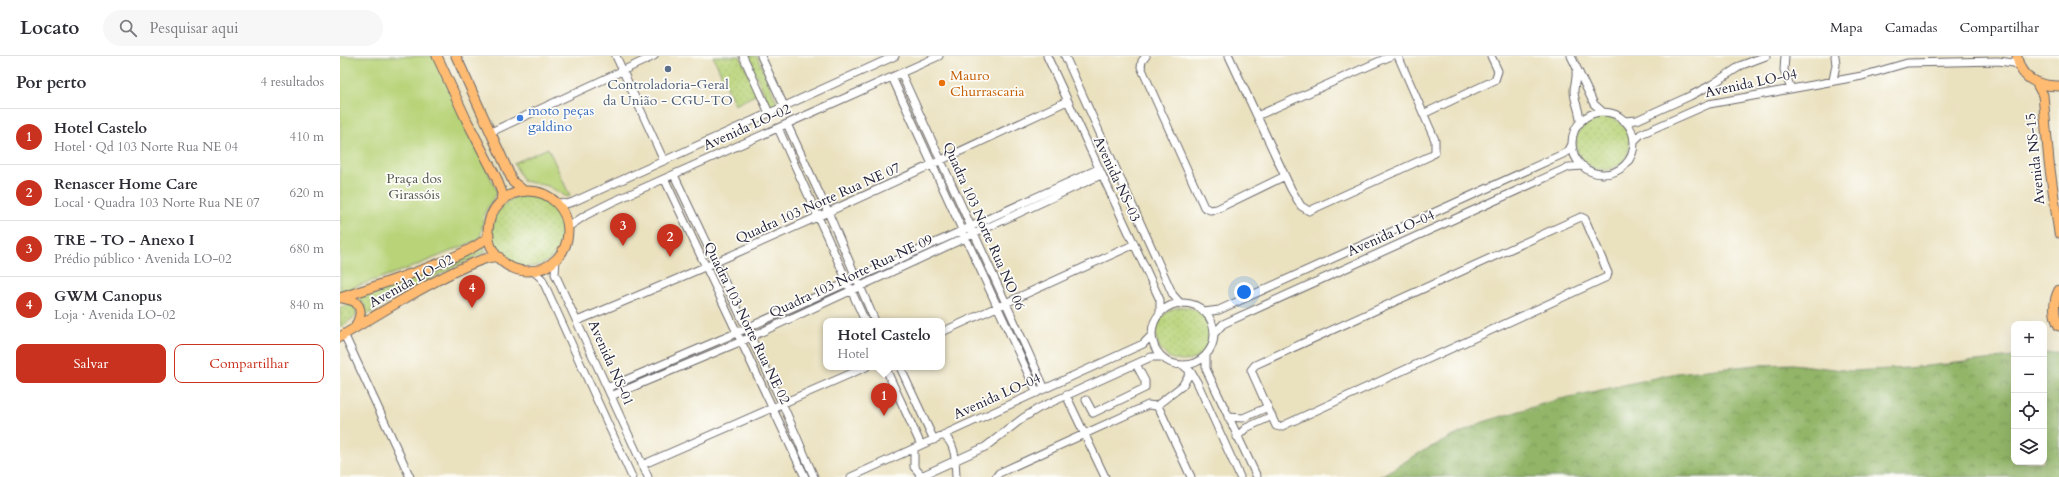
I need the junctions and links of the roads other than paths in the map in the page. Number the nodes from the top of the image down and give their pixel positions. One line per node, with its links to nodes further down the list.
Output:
1 (438, 56): 52 (main road)
2 (616, 56): 23 (street)
3 (654, 56): 23 (street)
4 (743, 56): 33 (street)
5 (761, 56): 31 (street)
6 (938, 56): 24 (street, Avenida LO-02)
7 (1046, 56): 30 (street, Avenida NS-03)
8 (1064, 56): 76 (street, Avenida NS-03)
9 (1146, 56): 49 (street)
10 (1229, 56): 35 (street)
11 (1391, 56): 35 (street)
12 (1398, 56): 34 (street)
13 (1491, 56): 34 (street)
14 (1571, 56): 21 (street)
15 (1766, 56): 36 (street, Avenida LO-04)
16 (1785, 56): 29 (street)
17 (1835, 56): 26 (street)
18 (2017, 56): 22 (main road, Avenida NS-15)
19 (458, 57): 40 (main road)
20 (891, 57): 31 (street, Avenida LO-02)
21 (1576, 66): 32 (street); 37 (street)
22 (2021, 68): 26 (street, Avenida LO-04); 27 (main road, Avenida NS-15)
23 (622, 70): 40 (street); 43 (street)
24 (901, 73): 25 (street, Avenida LO-02); 44 (street, Quadra 103 Norte Rua NO 06)
25 (892, 77): 38 (street, Avenida LO-02); 45 (street, Quadra 103 Norte Rua NO 06)
26 (1833, 80): 29 (street, Avenida LO-04)
27 (2037, 84): 28 (main road); 59 (main road, Avenida NS-15)
28 (2059, 86)
29 (1791, 89): 41 (street, Avenida LO-04)
30 (1067, 101): 44 (street, Quadra 103 Norte Rua NE 07); 47 (street, Avenida NS-03)
31 (784, 106): 33 (street, Avenida LO-02)
32 (1603, 112): 36 (street); 37 (street)
33 (770, 113): 43 (street, Avenida LO-02)
34 (1423, 114): 49 (street)
35 (1257, 116): 49 (street)
36 (1624, 121): 41 (street)
37 (1580, 123): 42 (street)
38 (787, 124): 39 (street, Avenida LO-02); 54 (street)
39 (778, 128): 48 (street, Avenida LO-02); 55 (street)
40 (491, 132): 51 (main road)
41 (1634, 141): 46 (street)
42 (1572, 144): 46 (street); 78 (street, Avenida LO-04)
43 (664, 161): 53 (street, Avenida LO-02)
44 (941, 161): 45 (street, Quadra 103 Norte Rua NE 07); 57 (street, Quadra 103 Norte Rua NO 06)
45 (932, 166): 54 (street, Quadra 103 Norte Rua NE 07); 58 (street, Quadra 103 Norte Rua NO 06)
46 (1583, 166): 88 (street, Avenida LO-04)
47 (1099, 172): 57 (street, Quadra 103 Norte Rua NE 09); 61 (street, Quadra 103 Norte Rua NE 09); 63 (street, Avenida NS-03)
48 (674, 175): 50 (street, Avenida LO-02); 66 (street, Quadra 103 Norte Rua NE 02)
49 (1285, 176)
50 (665, 180): 56 (street, Avenida LO-02); 67 (street, Quadra 103 Norte Rua NE 02)
51 (524, 191): 52 (main road); 53 (main road)
52 (501, 202): 60 (main road)
53 (556, 202): 56 (main road)
54 (828, 212): 55 (street, Quadra 103 Norte Rua NE 07); 69 (street)
55 (818, 217): 66 (street, Quadra 103 Norte Rua NE 07); 70 (street)
56 (568, 227): 65 (main road)
57 (970, 227): 58 (street, Quadra 103 Norte Rua NE 09); 61 (street, Quadra 103 Norte Rua NO 06)
58 (962, 230): 62 (street, Quadra 103 Norte Rua NO 06); 69 (street, Quadra 103 Norte Rua NE 09)
59 (2059, 233)
60 (488, 235): 64 (main road); 74 (main road, Avenida LO-02)
61 (974, 235): 62 (street, Quadra 103 Norte Rua NE 09); 75 (street, Quadra 103 Norte Rua NO 06)
62 (966, 238): 71 (street, Quadra 103 Norte Rua NE 09); 77 (street, Quadra 103 Norte Rua NO 06)
63 (1133, 245): 75 (street); 79 (street, Avenida NS-03)
64 (499, 257): 68 (main road); 84 (main road, Avenida LO-02)
65 (556, 259): 68 (main road); 82 (street, Avenida NS-01)
66 (716, 263): 67 (street, Quadra 103 Norte Rua NE 07); 85 (street, Quadra 103 Norte Rua NE 02)
67 (706, 268): 82 (street, Quadra 103 Norte Rua NE 07); 87 (street, Quadra 103 Norte Rua NE 02)
68 (532, 270): 121 (street, Avenida NS-01)
69 (856, 279): 70 (street, Quadra 103 Norte Rua NE 09); 71 (street)
70 (847, 283): 72 (street); 85 (street, Quadra 103 Norte Rua NE 09)
71 (859, 286): 72 (street, Quadra 103 Norte Rua NE 09); 81 (street)
72 (851, 290): 80 (street); 91 (street, Quadra 103 Norte Rua NE 09)
73 (2059, 290): 83 (main road)
74 (340, 298): 84 (main road)
75 (1005, 304): 77 (street); 102 (street, Quadra 103 Norte Rua NO 06)
76 (1181, 304): 78 (street); 79 (street)
77 (996, 308): 86 (street); 103 (street, Quadra 103 Norte Rua NO 06)
78 (1204, 312): 88 (street)
79 (1160, 314): 90 (street)
80 (864, 318)
81 (873, 318)
82 (577, 321): 101 (street, Avenida NS-01)
83 (2059, 326)
84 (355, 328): 89 (main road, Avenida LO-02)
85 (745, 328): 87 (street, Quadra 103 Norte Rua NE 09); 91 (street, Quadra 103 Norte Rua NE 02)
86 (945, 331)
87 (736, 333): 92 (street, Quadra 103 Norte Rua NE 02); 101 (street, Quadra 103 Norte Rua NE 09)
88 (1214, 334): 93 (street)
89 (342, 335): 120 (street)
90 (1152, 335): 94 (street); 102 (street, Avenida LO-04)
91 (750, 337): 92 (street, Quadra 103 Norte Rua NE 09); 107 (street, Quadra 103 Norte Rua NE 02)
92 (742, 341): 105 (street, Quadra 103 Norte Rua NE 09); 110 (street, Quadra 103 Norte Rua NE 02)
93 (1206, 355): 96 (street); 111 (street)
94 (1162, 358): 95 (street, Avenida LO-04); 96 (street)
95 (1136, 364): 104 (street, Avenida LO-04); 106 (street)
96 (1183, 365): 100 (street)
97 (859, 370): 107 (street)
98 (886, 370): 117 (street)
99 (901, 370): 116 (street)
100 (1191, 372): 108 (street); 131 (street)
101 (607, 388): 105 (street, Avenida NS-01)
102 (1045, 389): 103 (street, Avenida LO-04)
103 (1037, 393): 114 (street, Avenida LO-04)
104 (1066, 395): 113 (street); 118 (street, Avenida LO-04)
105 (611, 396): 119 (street, Avenida NS-01)
106 (1086, 400)
107 (783, 405): 110 (street); 124 (street, Quadra 103 Norte Rua NE 02)
108 (1156, 406): 113 (street); 130 (street)
109 (1268, 407): 111 (street); 112 (street); 112 (street)
110 (774, 409): 119 (street); 123 (street, Quadra 103 Norte Rua NE 02)
111 (1228, 416): 115 (street)
112 (1272, 416): 115 (street)
113 (1085, 434): 128 (street); 129 (street)
114 (943, 435): 116 (street, Avenida LO-04); 118 (street)
115 (1237, 436): 132 (street)
116 (934, 440): 117 (street, Avenida LO-04)
117 (918, 447): 125 (street, Avenida LO-04); 126 (street)
118 (955, 461): 126 (street, Avenida LO-04); 127 (street)
119 (642, 465): 122 (street, Avenida NS-01)
120 (410, 477)
121 (632, 477)
122 (648, 477)
123 (806, 477)
124 (814, 477)
125 (851, 477)
126 (921, 477)
127 (956, 477)
128 (996, 477)
129 (1105, 477)
130 (1191, 477)
131 (1240, 477)
132 (1257, 477)

